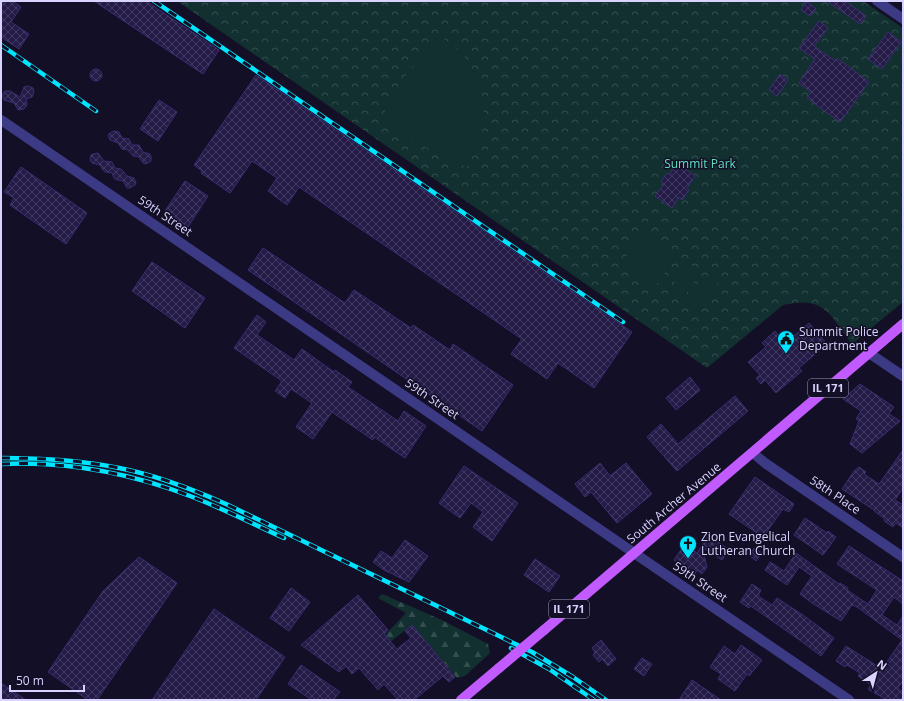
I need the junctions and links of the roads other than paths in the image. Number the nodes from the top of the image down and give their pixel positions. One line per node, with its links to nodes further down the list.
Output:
1 (877, 1): 2 (street)
2 (903, 19)
3 (1, 120): 8 (street, 59th Street)
4 (903, 324): 5 (main road, South Archer Avenue / IL 171)
5 (869, 353): 6 (street); 7 (main road, South Archer Avenue / IL 171)
6 (903, 376)
7 (753, 453): 8 (main road, South Archer Avenue / IL 171); 9 (street, 58th Place)
8 (635, 553): 10 (main road, South Archer Avenue / IL 171, bridge); 11 (street, 59th Street)
9 (903, 557)
10 (461, 700)
11 (849, 700)

